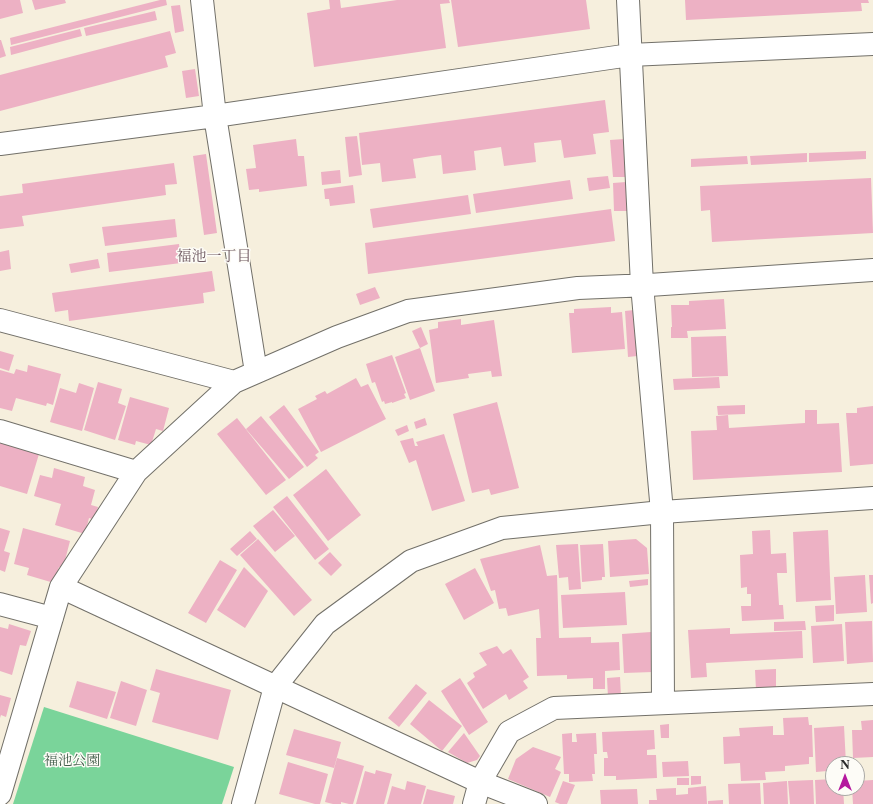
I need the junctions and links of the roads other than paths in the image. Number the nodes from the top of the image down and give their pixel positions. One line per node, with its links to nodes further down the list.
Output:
1 (202, 0): 5 (street)
2 (628, 0): 4 (street)
3 (873, 44): 4 (street)
4 (630, 55): 5 (street); 8 (street)
5 (216, 116): 6 (street); 10 (street)
6 (0, 144)
7 (873, 270): 8 (street)
8 (642, 285): 10 (street); 15 (street)
9 (0, 320): 11 (street)
10 (256, 372): 11 (street)
11 (234, 382): 13 (street)
12 (0, 431): 13 (street)
13 (136, 472): 16 (street)
14 (873, 498): 15 (street)
15 (662, 512): 19 (street); 21 (street)
16 (61, 587): 18 (street); 19 (street)
17 (0, 604): 18 (street)
18 (52, 618): 23 (street)
19 (275, 686): 22 (street); 24 (street)
20 (873, 694): 21 (street)
21 (663, 704): 22 (street)
22 (480, 782): 25 (street); 26 (street)
23 (1, 788)
24 (243, 804)
25 (474, 804)
26 (536, 804)

